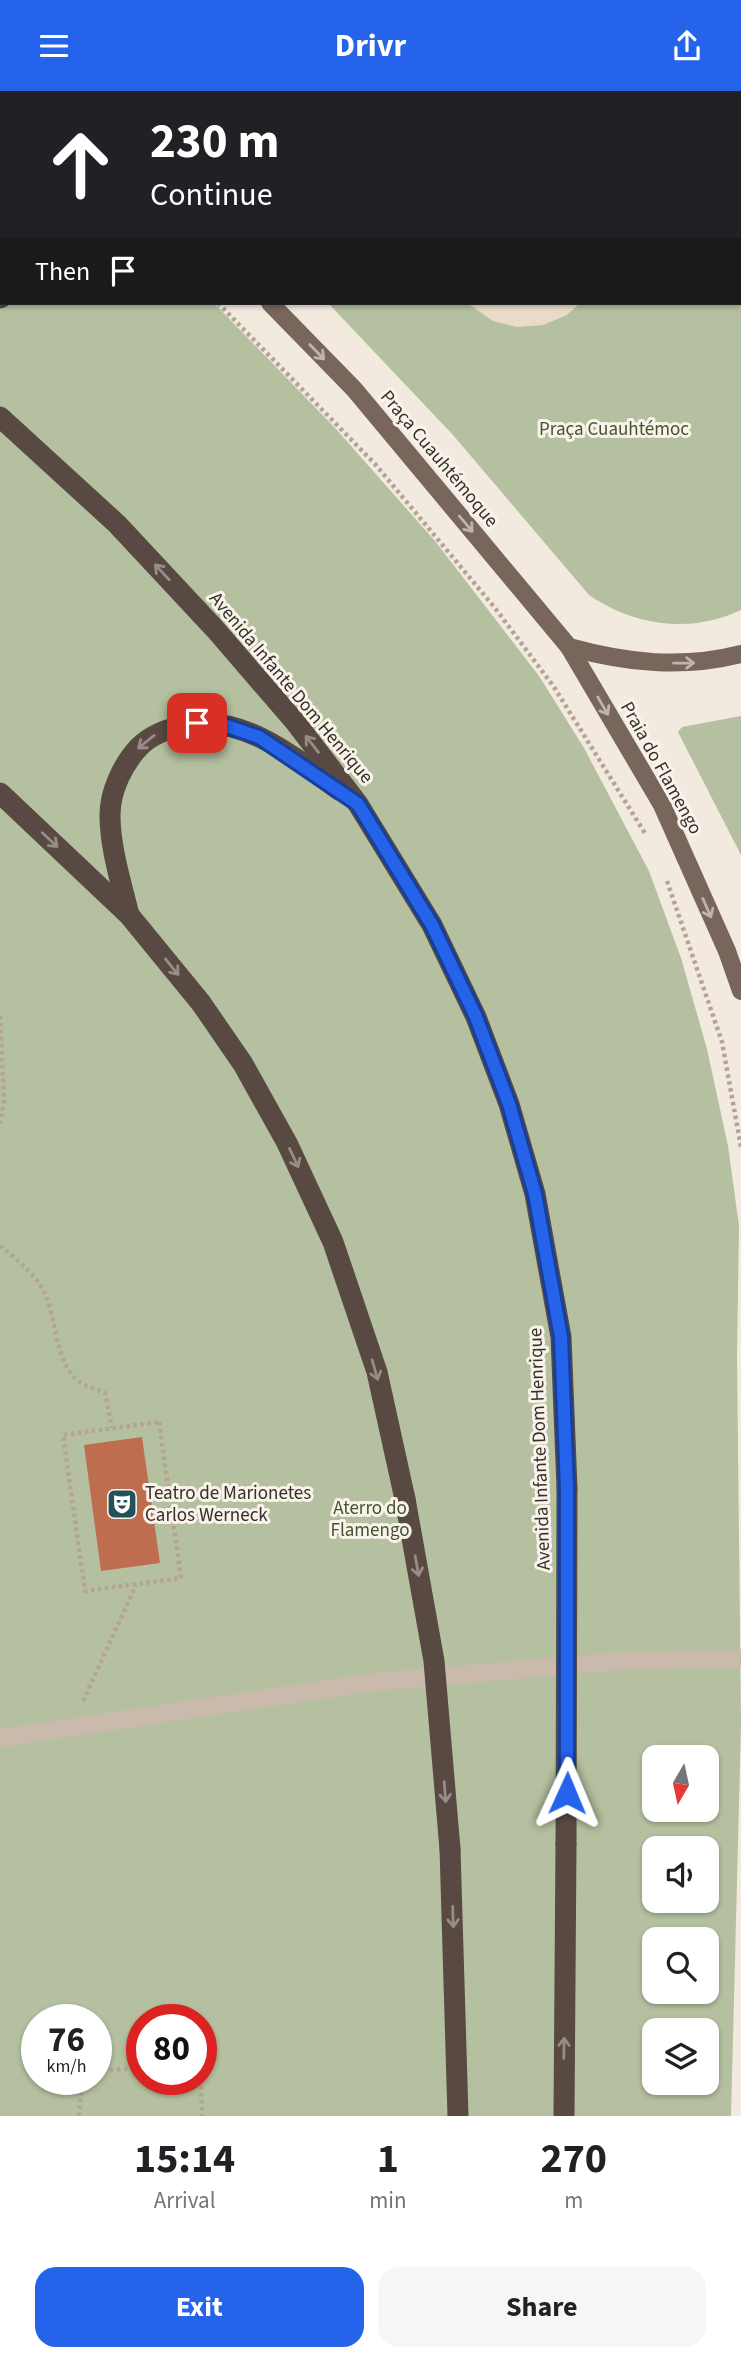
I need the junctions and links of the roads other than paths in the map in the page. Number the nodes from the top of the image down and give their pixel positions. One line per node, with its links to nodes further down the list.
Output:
1 (272, 305): 3 (main road, Praça Cuauhtémoque, one-way to 3)
2 (0, 417): 6 (highway, Avenida Infante Dom Henrique, one-way to 2)
3 (569, 647): 4 (main road, one-way to 4); 8 (main road, Praia do Flamengo, one-way to 8)
4 (741, 654)
5 (0, 793): 7 (highway, one-way to 7)
6 (358, 804): 7 (highway, one-way to 7); 12 (highway, Avenida Infante Dom Henrique, one-way to 6, bridge)
7 (129, 915): 11 (highway, one-way to 11, bridge)
8 (741, 991)
9 (741, 1658): 10 (street)
10 (0, 1738)
11 (458, 2116)
12 (564, 2116)

